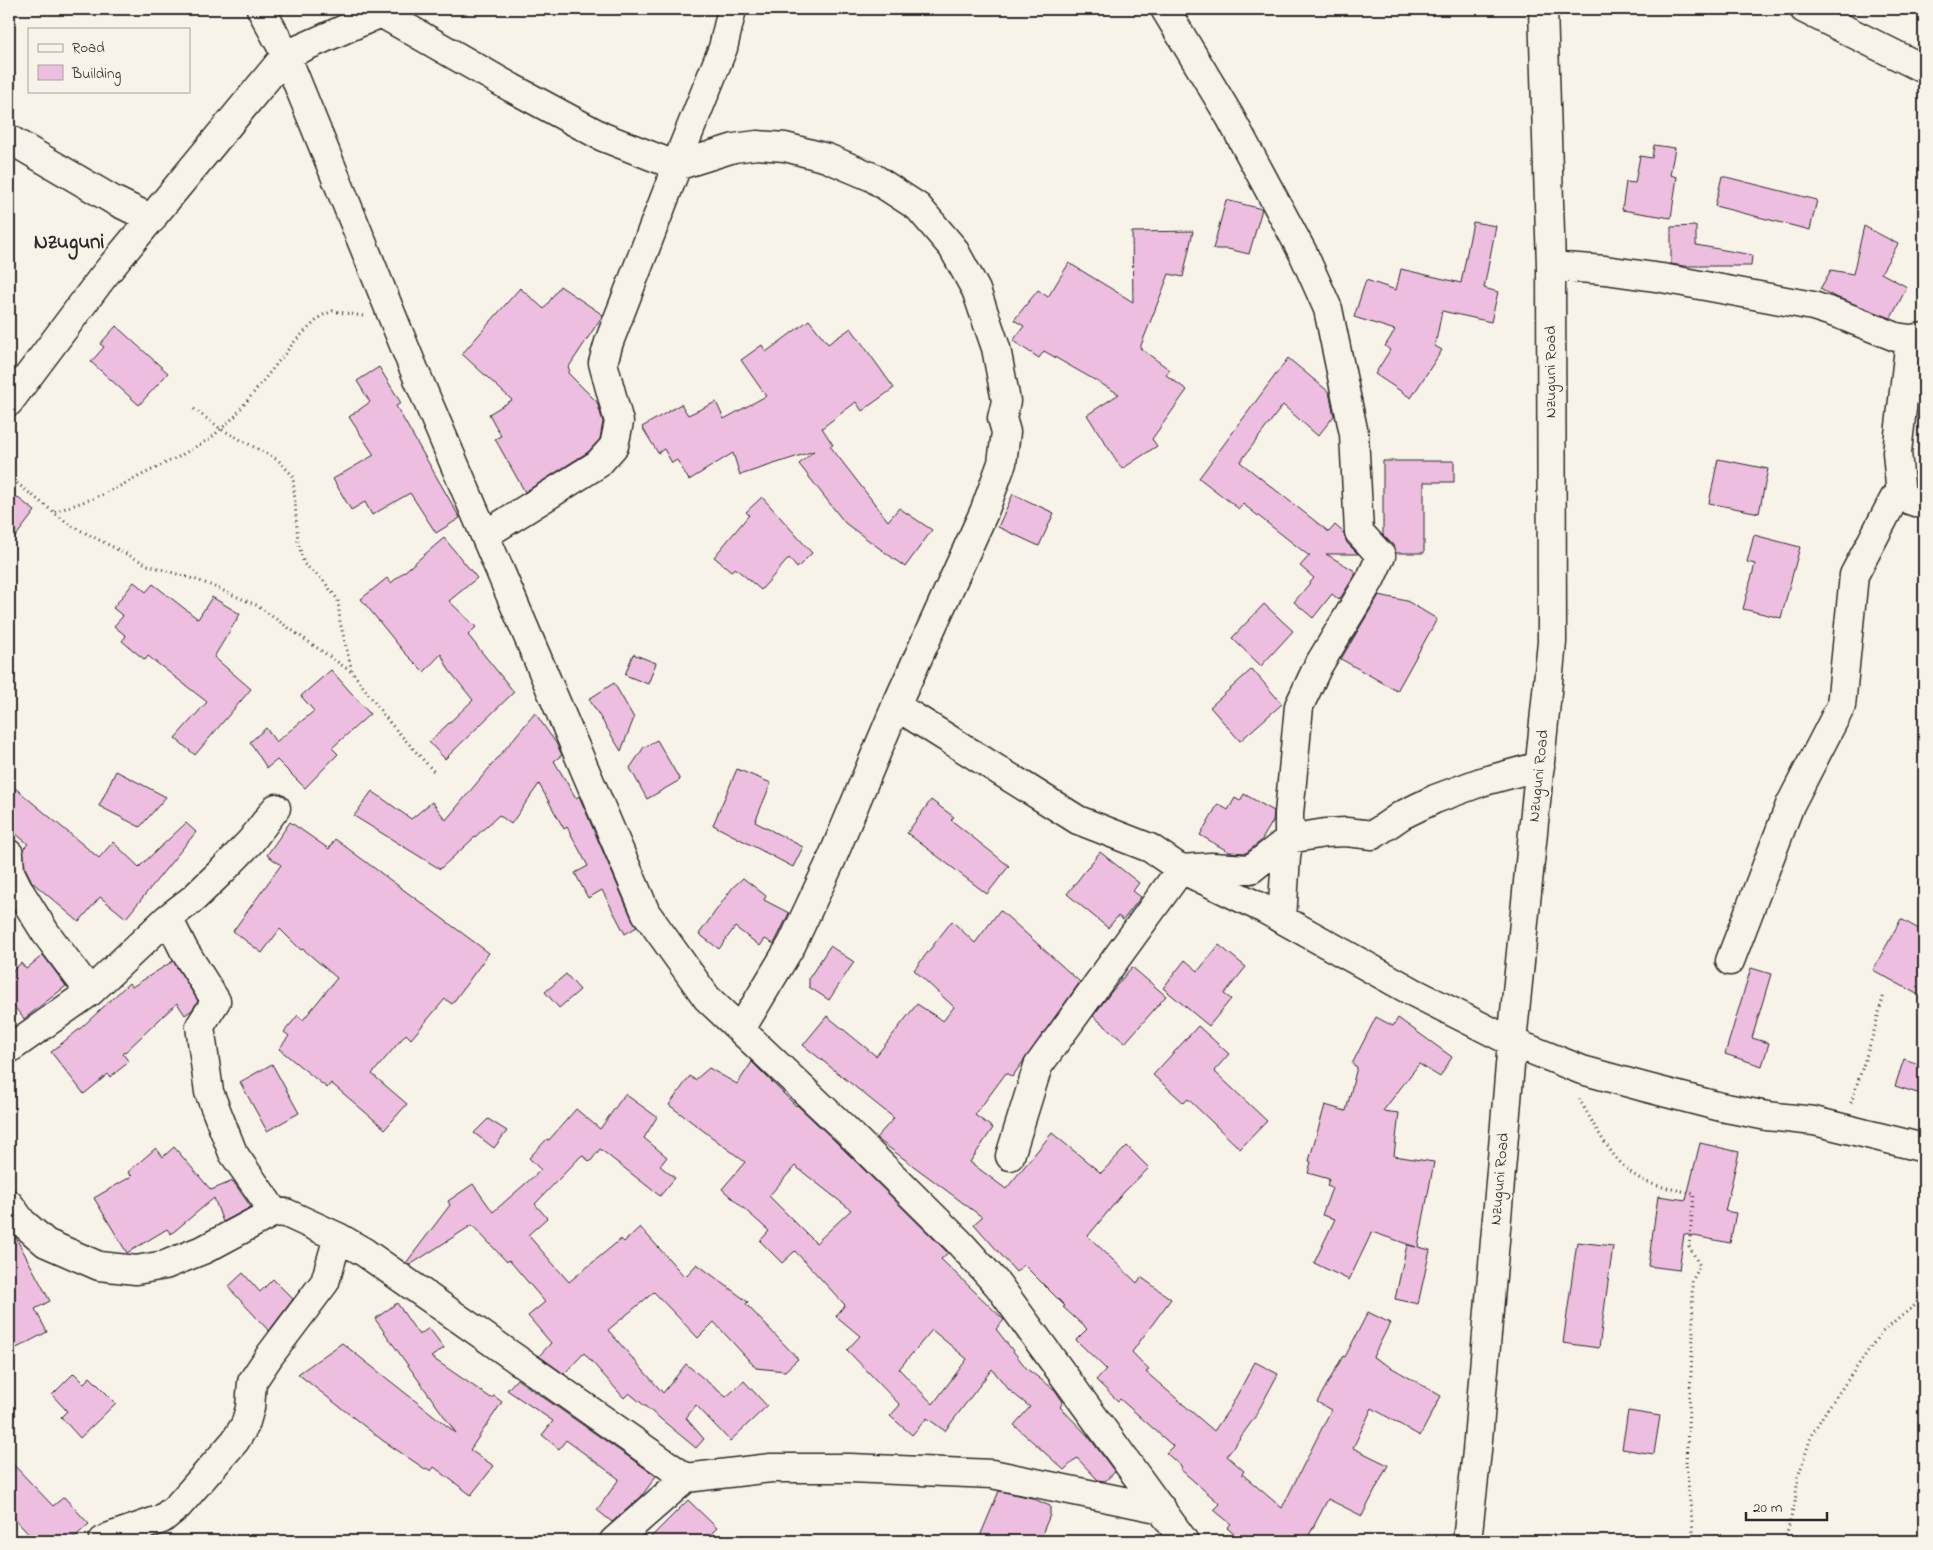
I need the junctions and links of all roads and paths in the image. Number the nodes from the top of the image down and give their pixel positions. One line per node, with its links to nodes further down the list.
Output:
1 (261, 9): 7 (street)
2 (732, 9): 10 (street)
3 (1165, 9): 27 (street)
4 (1543, 9): 12 (street, Nzuguni Road)
5 (1804, 9): 8 (street)
6 (385, 11): 7 (street); 10 (street)
7 (286, 55): 11 (street); 13 (street)
8 (1924, 69)
9 (9, 139): 11 (street)
10 (677, 166): 21 (street); 23 (street)
11 (152, 219): 15 (street)
12 (1551, 266): 14 (street); 24 (street, Nzuguni Road)
13 (393, 319): 17 (path); 21 (street)
14 (1917, 338): 19 (street)
15 (9, 402)
16 (194, 409): 17 (path)
17 (221, 429): 20 (path); 22 (path)
18 (9, 477): 20 (path)
19 (1912, 501): 32 (street)
20 (54, 512): 22 (path)
21 (485, 535): 35 (street)
22 (352, 673): 25 (path)
23 (896, 706): 29 (street); 35 (street)
24 (1540, 766): 27 (street); 36 (street, Nzuguni Road)
25 (436, 774)
26 (276, 808): 30 (street)
27 (1289, 839): 29 (street); 31 (street)
28 (9, 854): 33 (street)
29 (1181, 869): 31 (street); 41 (street)
30 (168, 918): 33 (street); 43 (street)
31 (1282, 919): 36 (street)
32 (1730, 961)
33 (90, 992): 37 (street)
34 (1884, 994): 39 (path)
35 (740, 1029): 47 (street)
36 (1512, 1042): 39 (street); 52 (street, Nzuguni Road)
37 (9, 1049)
38 (1575, 1092): 53 (path)
39 (1848, 1128): 40 (street)
40 (1924, 1148)
41 (1010, 1156)
42 (9, 1204): 43 (street)
43 (274, 1212): 44 (street)
44 (338, 1237): 46 (street); 48 (street)
45 (1924, 1293): 54 (path)
46 (686, 1478): 47 (street); 50 (street)
47 (1162, 1509): 51 (street)
48 (159, 1530): 49 (street)
49 (103, 1541)
50 (614, 1541)
51 (1184, 1541)
52 (1467, 1541)
53 (1694, 1541)
54 (1785, 1541)

